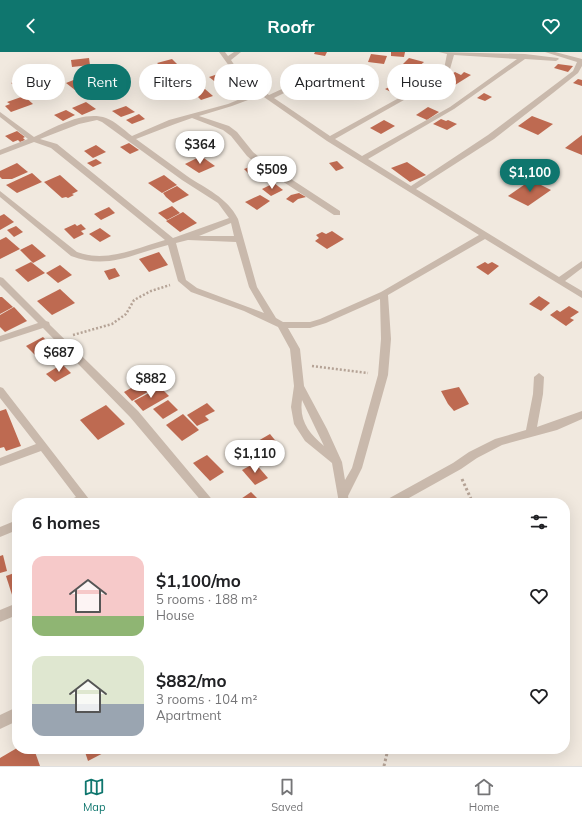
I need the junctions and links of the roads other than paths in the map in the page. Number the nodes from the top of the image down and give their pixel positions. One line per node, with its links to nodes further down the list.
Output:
1 (222, 52): 7 (street)
2 (238, 52): 7 (street)
3 (442, 52): 5 (street)
4 (548, 52): 8 (street)
5 (451, 53): 6 (street); 16 (street)
6 (524, 56): 8 (street); 18 (street)
7 (227, 60): 9 (street)
8 (582, 61): 19 (street)
9 (230, 64)
10 (243, 100): 13 (street)
11 (272, 100): 16 (street)
12 (0, 114): 14 (street)
13 (192, 116): 15 (street); 21 (street)
14 (32, 139): 15 (street); 17 (street); 26 (street)
15 (131, 139): 22 (street)
16 (330, 139): 18 (street)
17 (0, 153)
18 (362, 159): 19 (street)
19 (411, 189): 23 (street)
20 (0, 193): 26 (street)
21 (337, 213)
22 (234, 219): 24 (street); 25 (street)
23 (485, 235): 29 (street); 30 (street)
24 (185, 238): 25 (street); 26 (street)
25 (239, 239): 32 (street)
26 (171, 241): 32 (street)
27 (582, 264): 29 (street)
28 (0, 280): 33 (street)
29 (559, 281): 31 (street)
30 (384, 294): 32 (street); 45 (street)
31 (582, 295)
32 (277, 322): 36 (street)
33 (46, 324): 34 (street); 44 (street)
34 (0, 339)
35 (539, 377): 39 (street)
36 (299, 386): 42 (street); 42 (street)
37 (1, 394): 40 (street)
38 (582, 415): 39 (street)
39 (531, 432): 47 (street)
40 (43, 446): 41 (street); 43 (street)
41 (0, 462)
42 (337, 462): 46 (street)
43 (79, 498)
44 (206, 498)
45 (344, 498)
46 (344, 498)
47 (399, 498)
48 (12, 528): 49 (street)
49 (0, 532)
50 (12, 611): 51 (street)
51 (0, 616)
52 (12, 716): 53 (street)
53 (0, 722)

